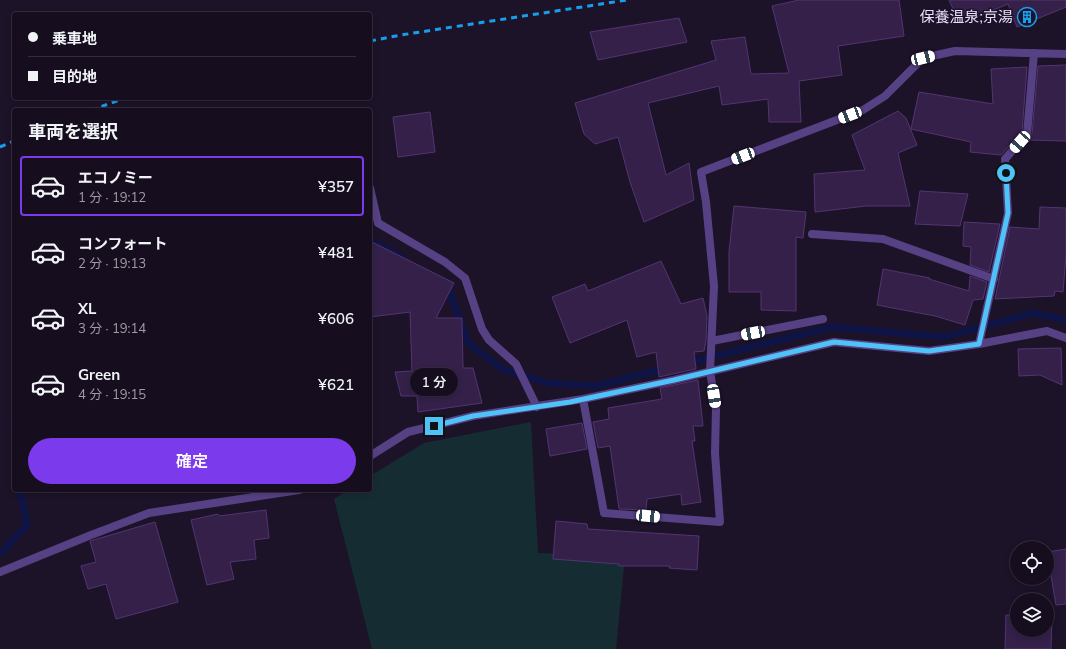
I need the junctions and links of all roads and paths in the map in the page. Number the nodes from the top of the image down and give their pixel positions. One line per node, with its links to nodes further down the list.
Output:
1 (1034, 53): 2 (street); 5 (street); 8 (street)
2 (1066, 54)
3 (372, 197): 12 (street)
4 (812, 234): 5 (street)
5 (994, 279): 9 (street)
6 (823, 319): 8 (street)
7 (1066, 338): 9 (street)
8 (712, 341): 10 (street)
9 (979, 344): 10 (street)
10 (710, 371): 11 (street); 11 (street)
11 (583, 399): 12 (street)
12 (536, 407): 13 (street)
13 (372, 455)
14 (286, 492): 15 (street)
15 (0, 572)

